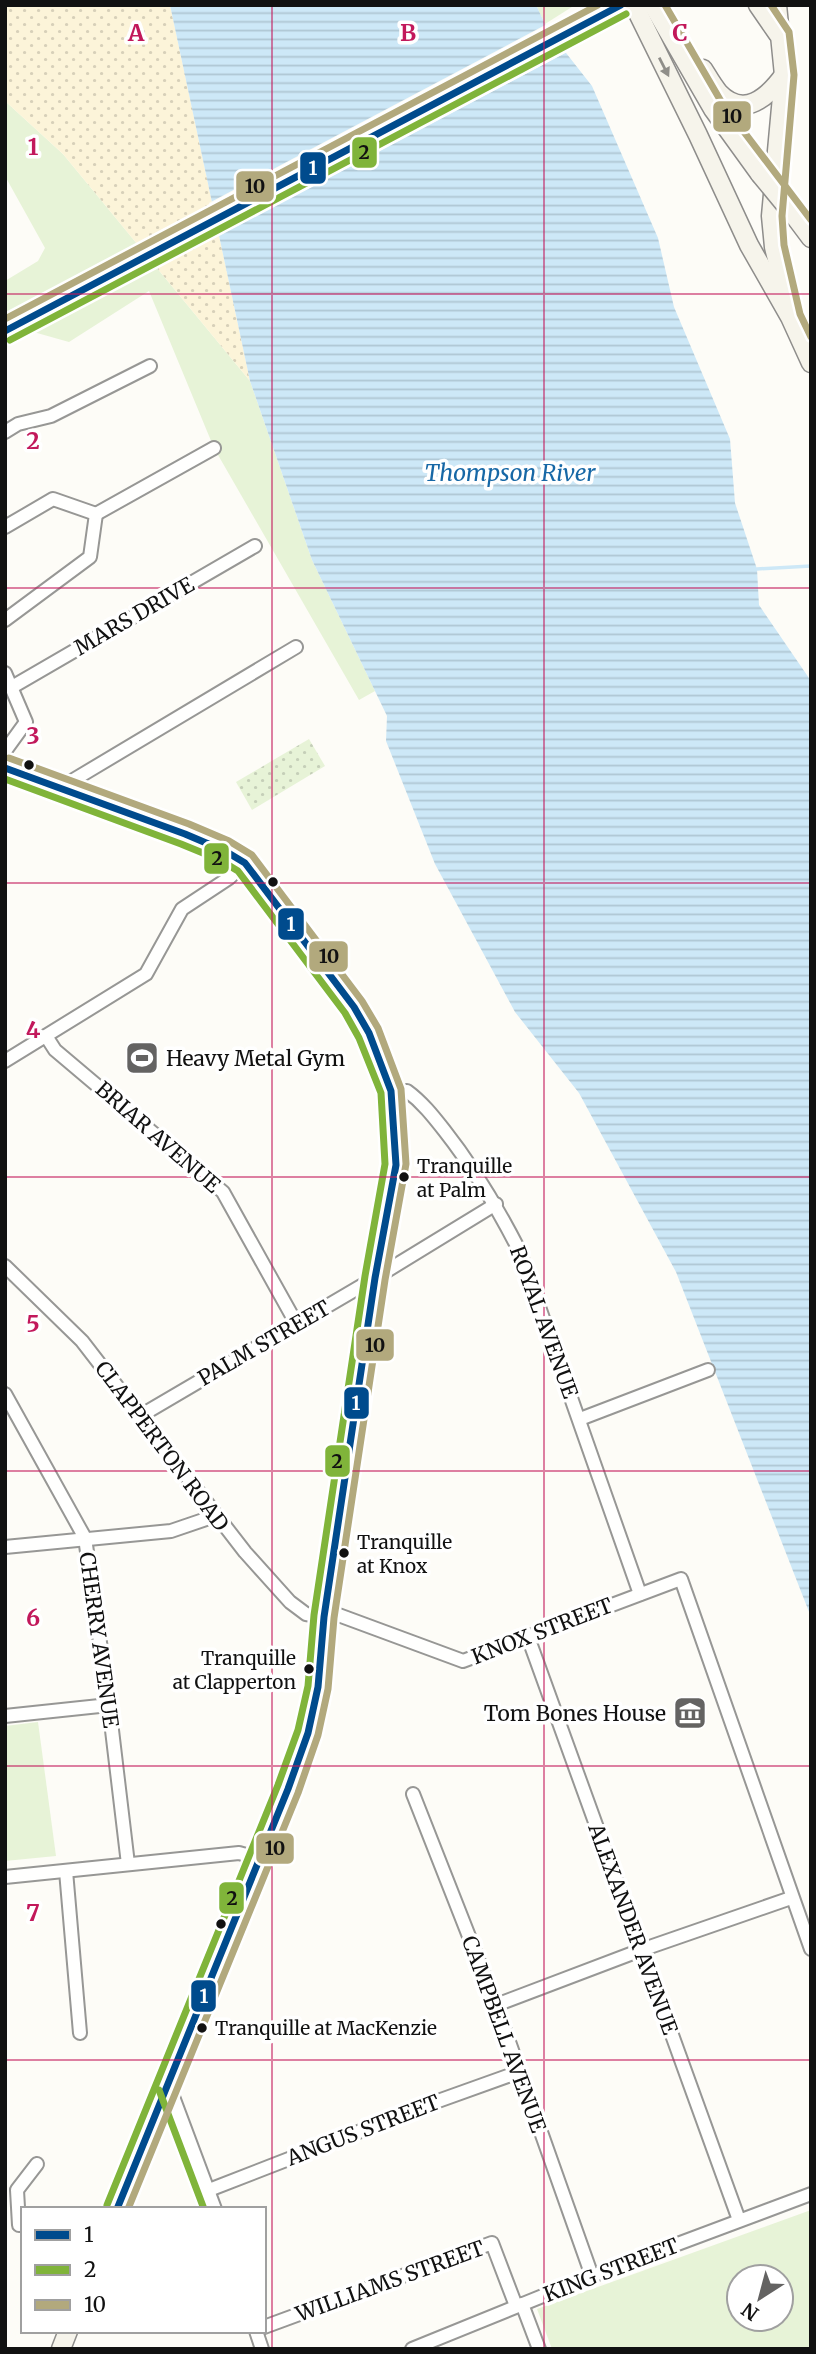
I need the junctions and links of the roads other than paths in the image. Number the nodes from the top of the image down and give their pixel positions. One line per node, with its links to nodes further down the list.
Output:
1 (621, 5): 11 (main road)
2 (634, 5): 10 (main road, one-way to 10)
3 (653, 5): 6 (main road)
4 (758, 5): 7 (main road)
5 (777, 5): 7 (main road)
6 (664, 23): 8 (main road); 9 (main road, bridge)
7 (779, 35): 8 (main road)
8 (783, 75): 10 (main road)
9 (811, 238)
10 (790, 317): 12 (main road)
11 (6, 330)
12 (811, 363)
13 (150, 366): 14 (street)
14 (5, 432)
15 (214, 448): 16 (street)
16 (96, 514): 17 (street); 19 (street)
17 (5, 527)
18 (255, 546): 22 (street, MARS DRIVE)
19 (5, 620)
20 (296, 647): 25 (street)
21 (5, 673): 22 (street)
22 (12, 687): 23 (street)
23 (5, 751)
24 (5, 768): 25 (main road)
25 (60, 788): 26 (main road)
26 (245, 863): 27 (street); 29 (main road)
27 (47, 1036): 28 (street); 33 (street, BRIAR AVENUE)
28 (5, 1061)
29 (391, 1091): 30 (street, ROYAL AVENUE); 32 (main road)
30 (496, 1205): 32 (street, PALM STREET); 37 (street, ROYAL AVENUE)
31 (5, 1266): 36 (street, CLAPPERTON ROAD)
32 (375, 1278): 33 (street, PALM STREET); 42 (main road)
33 (296, 1323): 36 (street, PALM STREET)
34 (708, 1370): 37 (street)
35 (5, 1394): 39 (street, CHERRY AVENUE)
36 (140, 1416): 38 (street, CLAPPERTON ROAD)
37 (580, 1419): 41 (street, ROYAL AVENUE)
38 (215, 1516): 39 (street); 42 (street, CLAPPERTON ROAD)
39 (85, 1538): 40 (street); 44 (street, CHERRY AVENUE)
40 (5, 1547)
41 (640, 1594): 43 (street, KNOX STREET); 51 (street, KNOX STREET)
42 (324, 1613): 43 (street, KNOX STREET); 47 (main road)
43 (528, 1637): 53 (street, ALEXANDER AVENUE)
44 (109, 1705): 45 (street); 48 (street, CHERRY AVENUE)
45 (5, 1716)
46 (413, 1794): 54 (street, CAMPBELL AVENUE)
47 (260, 1859): 48 (street); 57 (main road)
48 (128, 1864): 49 (street)
49 (66, 1871): 50 (street); 55 (street)
50 (5, 1877)
51 (791, 1898): 52 (street); 53 (street)
52 (811, 1949)
53 (641, 1950): 54 (street); 63 (street, ALEXANDER AVENUE)
54 (496, 2005): 56 (street, CAMPBELL AVENUE)
55 (80, 2033)
56 (519, 2072): 59 (street, ANGUS STREET); 66 (street, CAMPBELL AVENUE)
57 (169, 2086): 59 (street); 61 (main road)
58 (37, 2164): 65 (street)
59 (209, 2190): 62 (street)
60 (811, 2193): 63 (street, KING STREET)
61 (118, 2207)
62 (214, 2207)
63 (739, 2220): 66 (street, KING STREET)
64 (5, 2222): 65 (street)
65 (21, 2226)
66 (592, 2276): 67 (street, KING STREET)
67 (519, 2305): 68 (street, WILLIAMS STREET); 69 (street, KING STREET); 70 (street)
68 (266, 2327)
69 (412, 2349)
70 (539, 2349)

